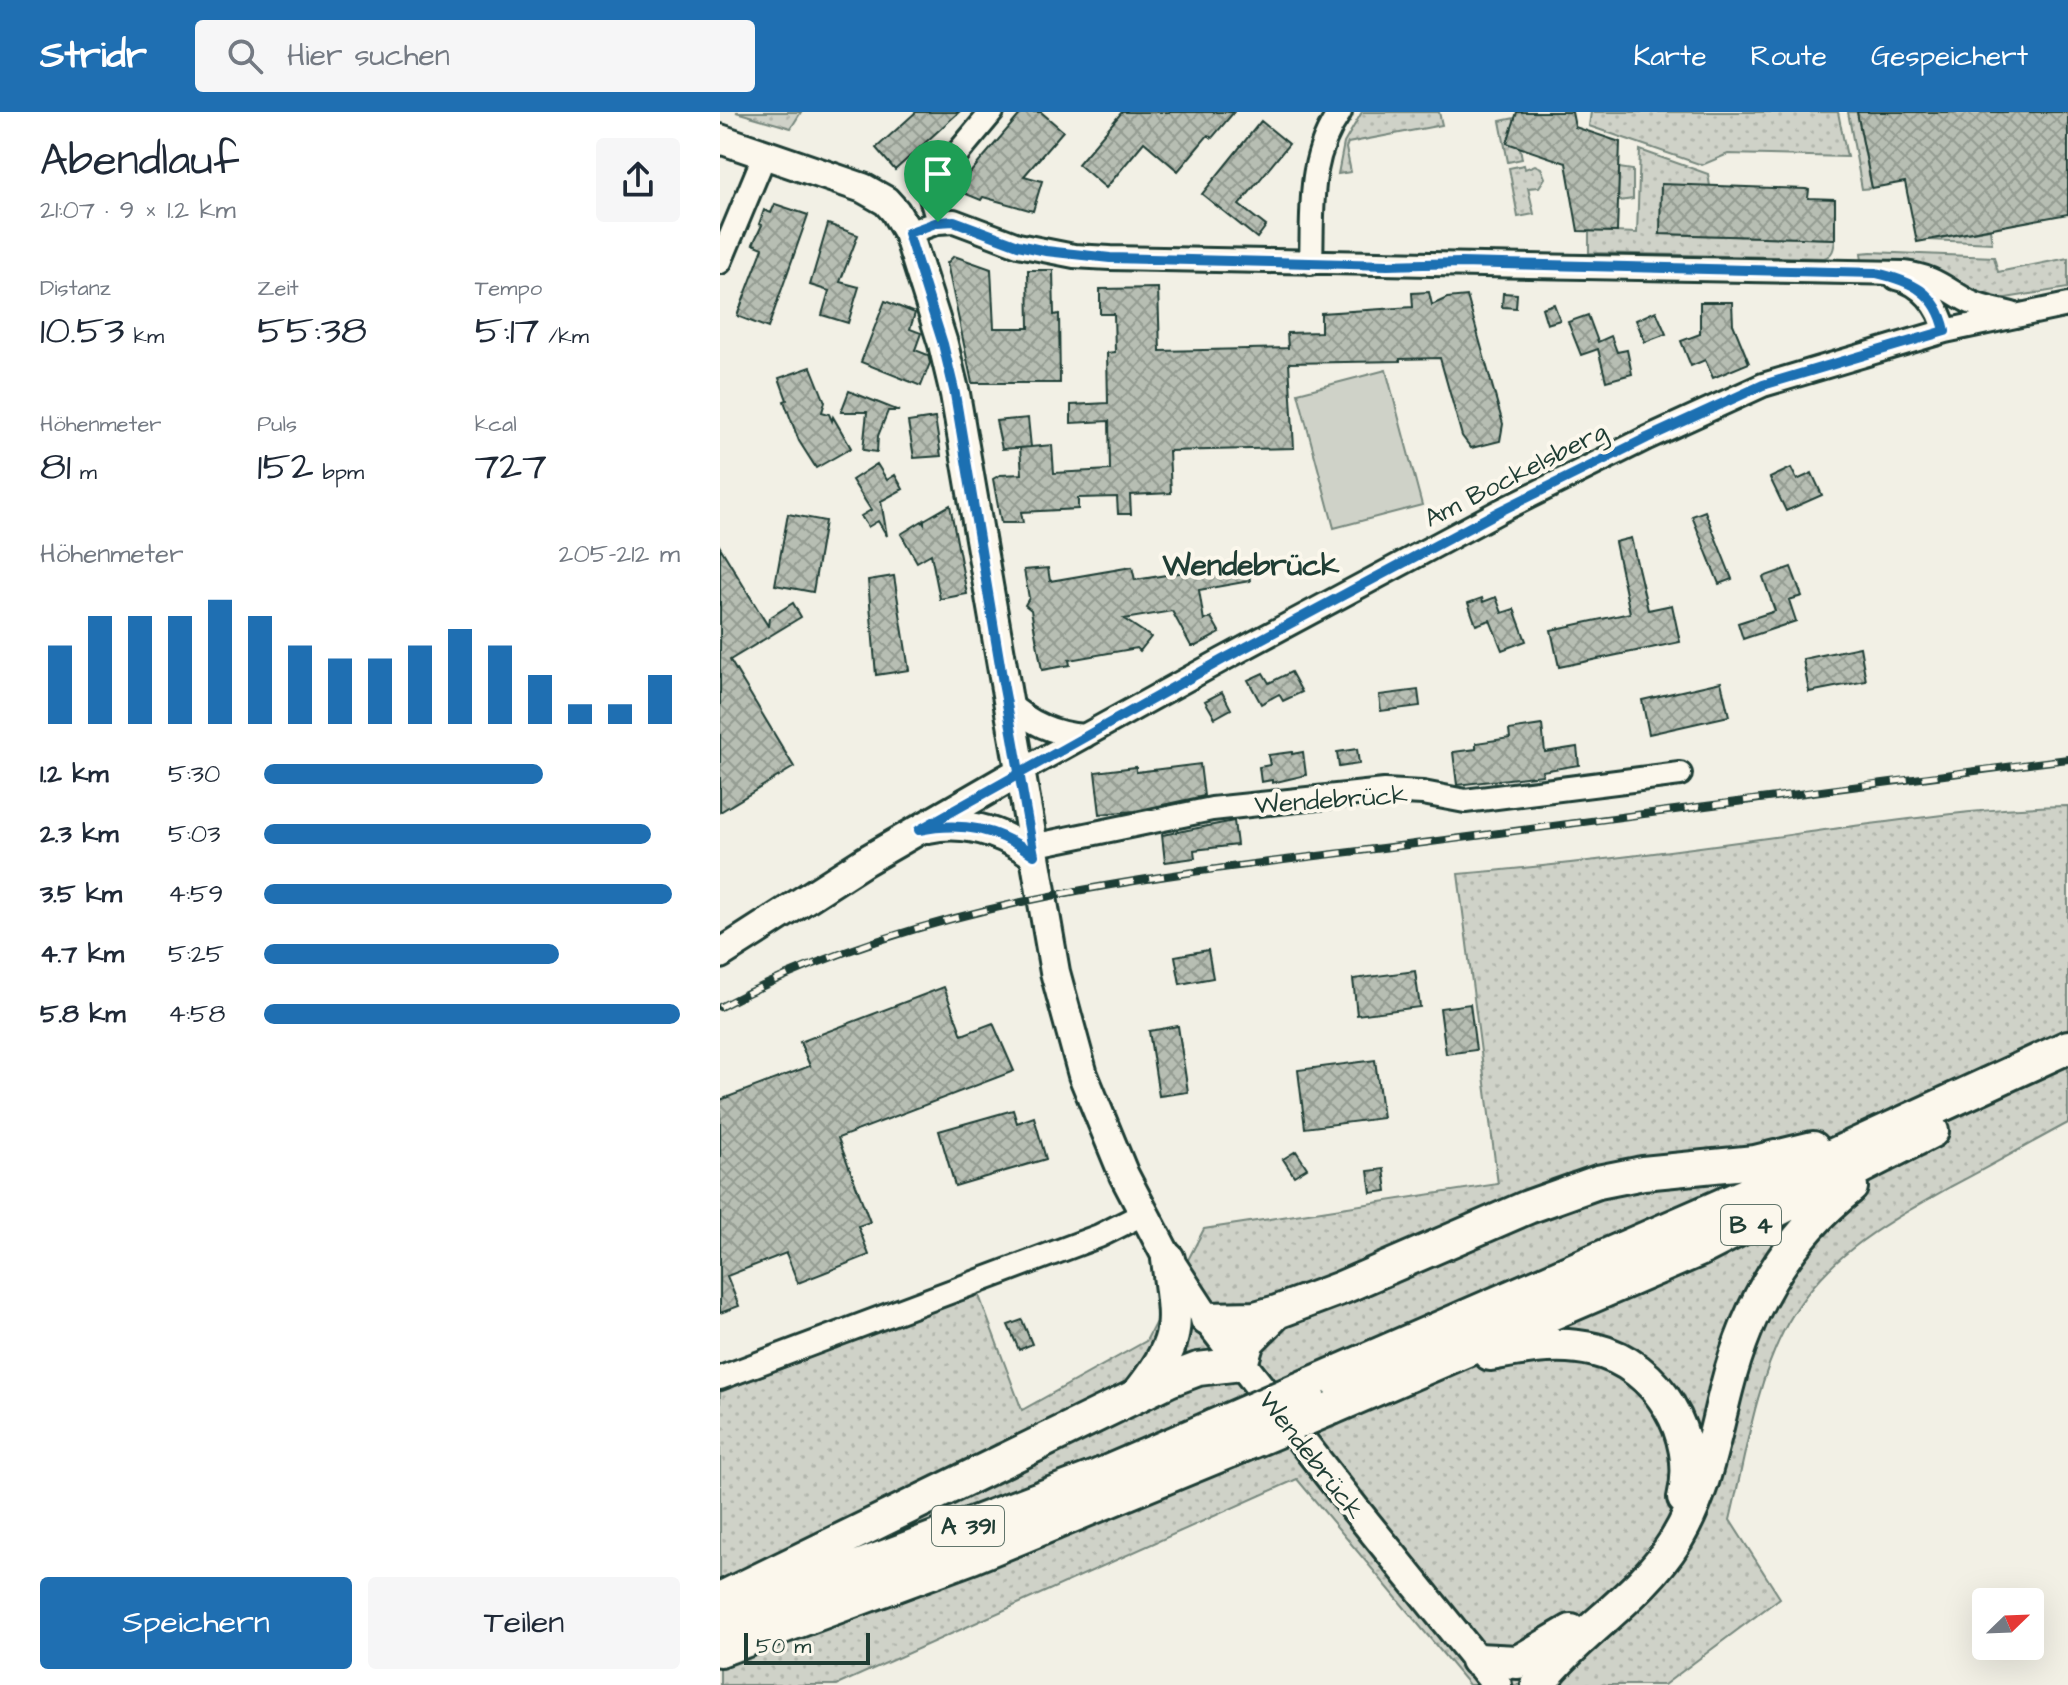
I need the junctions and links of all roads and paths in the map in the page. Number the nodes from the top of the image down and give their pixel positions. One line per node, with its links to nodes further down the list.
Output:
1 (992, 112): 5 (street)
2 (1340, 112): 8 (street)
3 (720, 139): 4 (main road, Wendebrück)
4 (765, 154): 6 (main road, Wendebrück); 7 (street)
5 (938, 222): 6 (street); 8 (street)
6 (908, 233): 13 (main road, Wendebrück)
7 (720, 262)
8 (1311, 263): 9 (street)
9 (1876, 273): 11 (street); 12 (street)
10 (2068, 305): 11 (street, Am Bockelsberg)
11 (2018, 315): 12 (street, Am Bockelsberg)
12 (1945, 331): 14 (street, Am Bockelsberg)
13 (1007, 702): 14 (street); 15 (main road, Wendebrück)
14 (1085, 736): 15 (street, Am Bockelsberg)
15 (1019, 772): 17 (main road); 18 (main road, Wendebrück)
16 (1680, 774): 18 (street, Wendebrück)
17 (919, 830): 18 (main road); 19 (main road)
18 (1033, 851): 24 (main road, Wendebrück)
19 (720, 954)
20 (2068, 1047): 22 (highway, B 4)
21 (2068, 1056): 22 (highway, B 4)
22 (1890, 1142): 23 (highway, B 4); 26 (highway, B 4); 27 (highway); 38 (highway)
23 (1766, 1186): 33 (highway, A 391)
24 (1143, 1214): 25 (main road, Wendebrück); 31 (street)
25 (1168, 1259): 28 (main road, Wendebrück); 32 (highway)
26 (1606, 1292): 29 (highway, A 391)
27 (1277, 1312): 28 (highway); 30 (highway)
28 (1207, 1319): 30 (main road, Wendebrück)
29 (1440, 1362): 33 (highway, A 391); 38 (highway)
30 (1241, 1364): 32 (highway); 38 (main road, Wendebrück)
31 (720, 1378)
32 (1137, 1395): 35 (highway)
33 (1321, 1396): 34 (highway, A 391, bridge)
34 (1222, 1438): 36 (highway, A 391); 37 (highway, A 391)
35 (720, 1599)
36 (720, 1619)
37 (720, 1650)
38 (1507, 1675)

